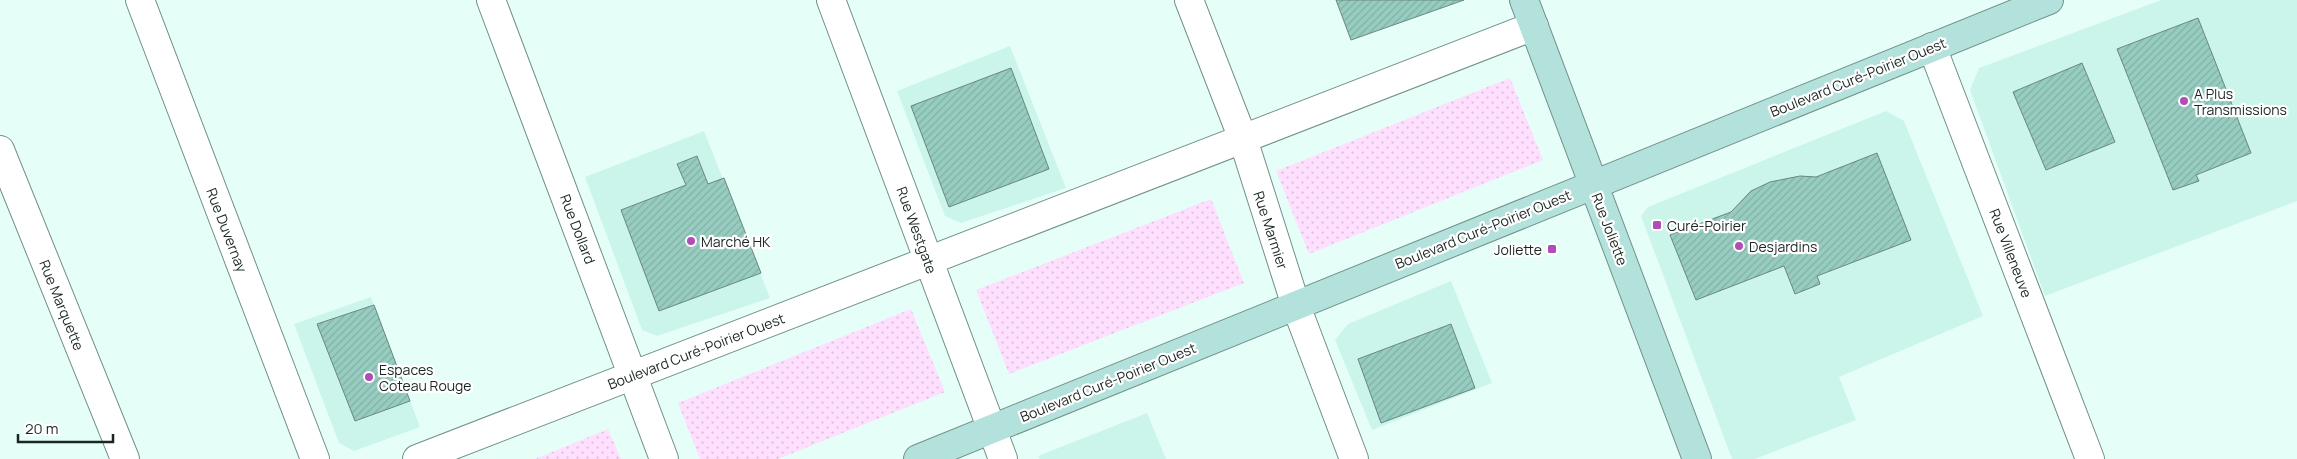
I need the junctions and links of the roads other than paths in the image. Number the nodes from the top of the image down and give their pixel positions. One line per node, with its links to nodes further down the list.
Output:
1 (140, 0): 17 (street, Rue Duvernay)
2 (491, 0): 14 (street, Rue Dollard)
3 (831, 0): 12 (street, Rue Westgate)
4 (1189, 0): 9 (street, Rue Marmier)
5 (1524, 0): 7 (main road, Rue Joliette)
6 (2049, 0): 8 (main road, Boulevard Curé-Poirier Ouest)
7 (1534, 26): 9 (street, Boulevard Curé-Poirier Ouest); 11 (main road, Rue Joliette)
8 (1932, 47): 11 (main road, Boulevard Curé-Poirier Ouest); 24 (street, Rue Villeneuve)
9 (1243, 140): 12 (street, Boulevard Curé-Poirier Ouest); 13 (street, Rue Marmier)
10 (0, 150): 16 (street, Rue Marquette)
11 (1593, 185): 13 (main road, Boulevard Curé-Poirier Ouest); 23 (main road, Rue Joliette)
12 (928, 261): 14 (street, Boulevard Curé-Poirier Ouest); 15 (street, Rue Westgate)
13 (1296, 306): 15 (main road, Boulevard Curé-Poirier Ouest); 22 (street, Rue Marmier)
14 (633, 376): 18 (street, Boulevard Curé-Poirier Ouest); 19 (street, Rue Dollard)
15 (991, 429): 20 (main road, Boulevard Curé-Poirier Ouest); 21 (street, Rue Westgate)
16 (125, 459)
17 (315, 459)
18 (417, 459)
19 (664, 459)
20 (918, 459)
21 (1003, 459)
22 (1354, 459)
23 (1697, 459)
24 (2090, 459)

